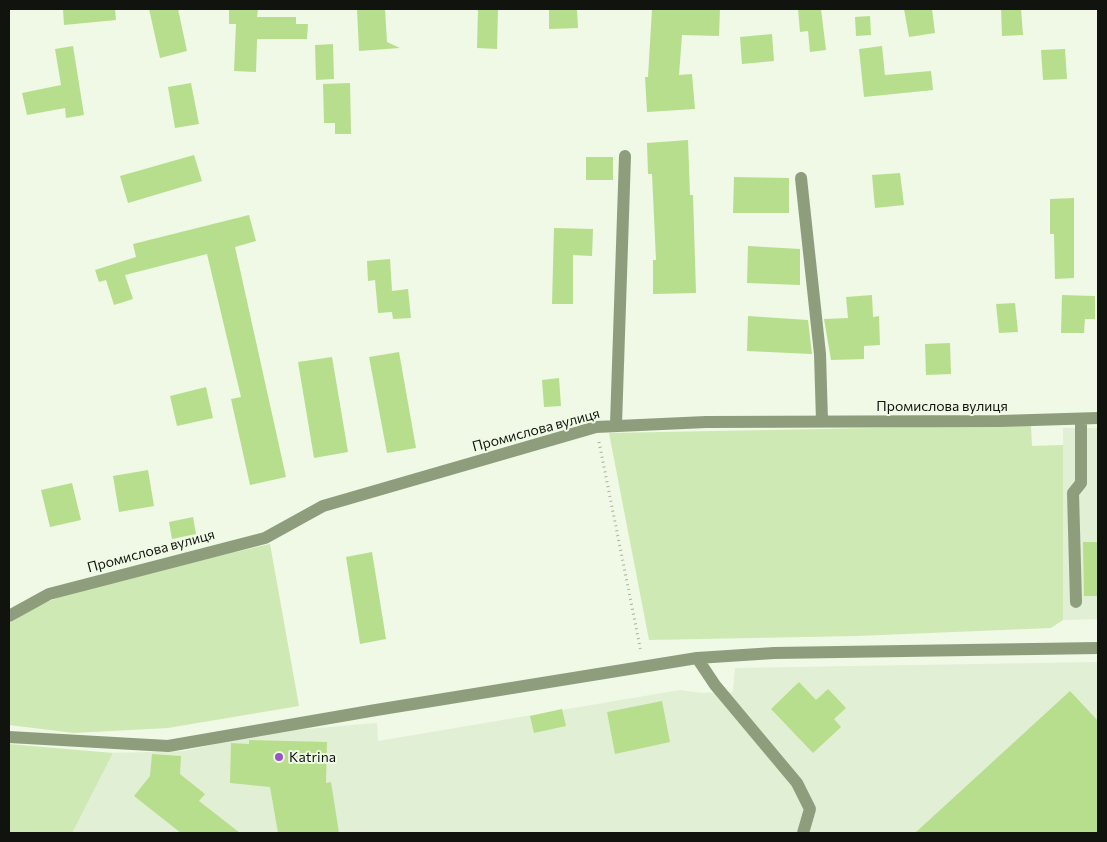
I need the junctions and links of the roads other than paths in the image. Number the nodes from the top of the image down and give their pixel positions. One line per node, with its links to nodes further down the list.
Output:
1 (625, 156): 6 (street)
2 (801, 178): 5 (street)
3 (1098, 418): 4 (street, Промислова вулиця)
4 (1081, 419): 5 (street, Промислова вулиця); 7 (street)
5 (822, 422): 6 (street, Промислова вулиця)
6 (616, 424): 8 (street, Промислова вулиця)
7 (1076, 602)
8 (9, 616)
9 (1098, 648): 10 (street)
10 (697, 658): 11 (street); 12 (street)
11 (9, 738)
12 (803, 833)

